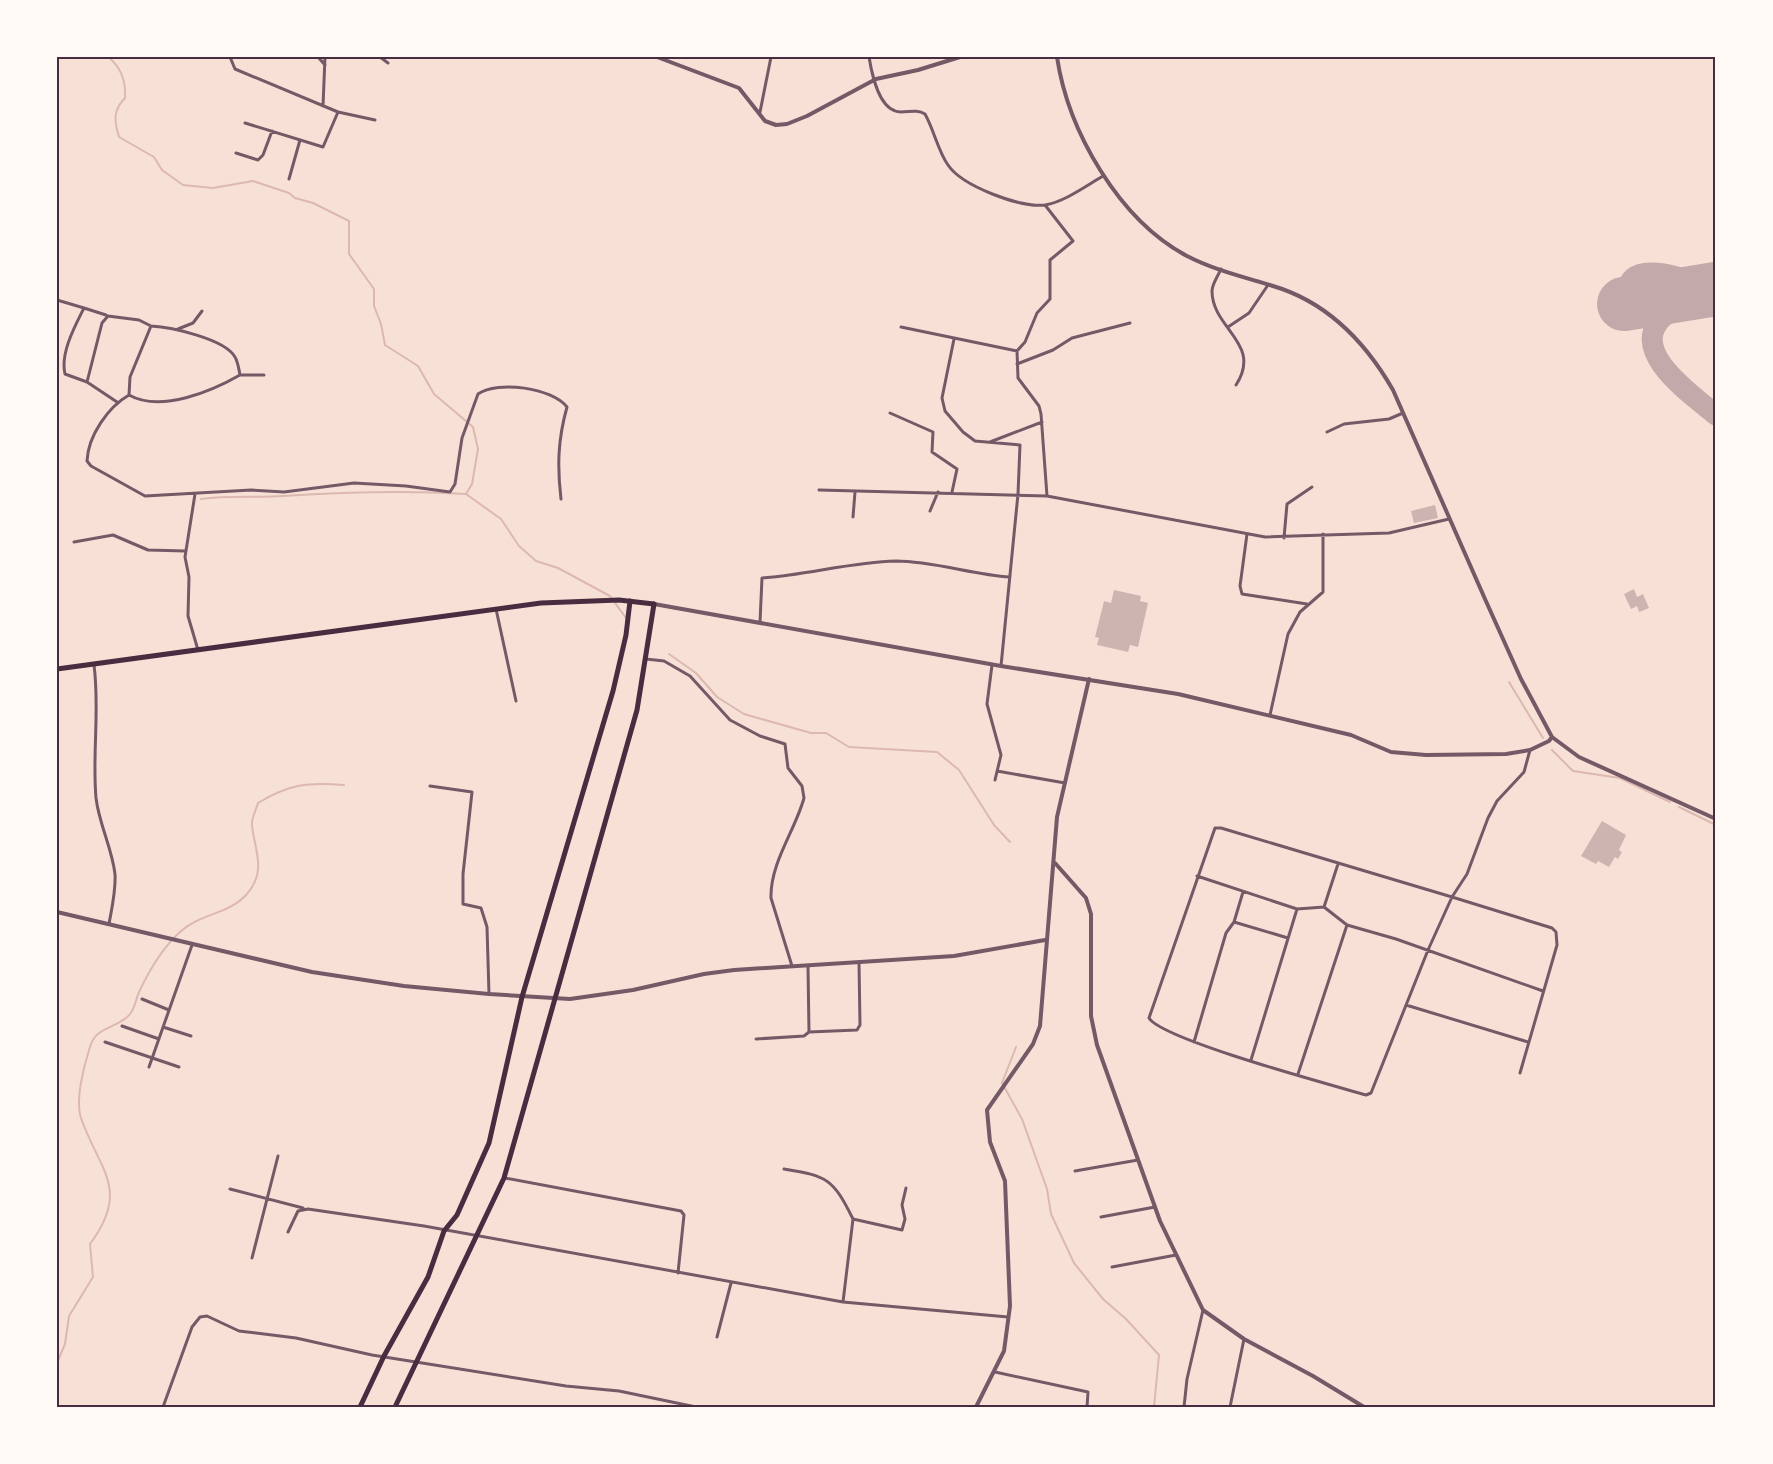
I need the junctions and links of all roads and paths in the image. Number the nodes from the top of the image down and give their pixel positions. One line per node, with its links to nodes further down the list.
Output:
1 (230, 57): 13 (street)
2 (318, 57): 11 (street)
3 (325, 57): 11 (street)
4 (380, 57): 10 (street)
5 (657, 57): 15 (street)
6 (771, 57): 15 (street)
7 (869, 57): 12 (street)
8 (960, 57): 12 (street)
9 (1057, 57): 21 (street)
10 (388, 63)
11 (325, 66): 13 (street)
12 (876, 79): 15 (street); 23 (street)
13 (323, 106): 14 (street)
14 (338, 112): 16 (street); 19 (street)
15 (760, 112)
16 (375, 120)
17 (244, 123): 18 (street)
18 (272, 131): 19 (street); 20 (street)
19 (300, 140): 22 (street)
20 (236, 153)
21 (1102, 176): 23 (street); 24 (street)
22 (290, 179)
23 (1045, 205): 36 (street)
24 (1221, 269): 25 (street); 33 (street)
25 (1268, 285): 33 (street); 45 (street)
26 (57, 300): 27 (street)
27 (84, 308): 29 (street); 40 (street)
28 (201, 311): 34 (street)
29 (108, 316): 31 (street); 40 (street)
30 (1130, 323): 37 (street)
31 (151, 326): 34 (street); 42 (street)
32 (901, 327): 35 (street)
33 (1228, 327): 41 (street)
34 (176, 329): 38 (street)
35 (954, 339): 36 (street); 48 (street)
36 (1017, 351): 37 (street)
37 (1017, 364): 46 (street)
38 (240, 375): 39 (street); 42 (street)
39 (264, 375)
40 (87, 382): 43 (street)
41 (1236, 385)
42 (129, 395): 43 (street)
43 (117, 402): 54 (street)
44 (890, 413): 53 (street)
45 (1403, 413): 47 (street); 60 (street)
46 (1042, 422): 48 (street); 56 (street)
47 (1327, 432)
48 (988, 442): 55 (street)
49 (1312, 487): 63 (street)
50 (819, 490): 51 (street)
51 (855, 492): 52 (street); 59 (street)
52 (938, 492): 53 (street); 58 (street)
53 (952, 492): 55 (street)
54 (195, 494): 57 (street); 65 (street)
55 (1018, 494): 56 (street); 66 (street)
56 (1047, 496): 61 (street)
57 (561, 499)
58 (930, 512)
59 (853, 517)
60 (1449, 519): 62 (street); 81 (street)
61 (1247, 534): 63 (street); 69 (street)
62 (1323, 534): 63 (street); 69 (street)
63 (1284, 538)
64 (74, 542): 65 (street)
65 (185, 551): 72 (street)
66 (1011, 577): 71 (street); 76 (street)
67 (630, 601): 68 (main road); 70 (main road); 108 (main road)
68 (654, 604): 71 (street); 73 (main road)
69 (1307, 604): 80 (street)
70 (495, 608): 72 (main road); 79 (street)
71 (760, 622): 75 (street)
72 (199, 651): 74 (main road)
73 (646, 659): 104 (street); 109 (main road)
74 (94, 663): 77 (main road); 97 (street)
75 (992, 664): 76 (street); 83 (street)
76 (1001, 666): 78 (street)
77 (57, 669)
78 (1089, 679): 80 (street); 85 (street)
79 (516, 701)
80 (1270, 715): 82 (street)
81 (1548, 740): 82 (street); 87 (street)
82 (1530, 750): 92 (street)
83 (998, 771): 84 (street); 85 (street)
84 (995, 780)
85 (1065, 783): 88 (street)
86 (430, 786): 107 (street)
87 (1716, 819)
88 (1054, 862): 100 (street); 129 (street)
89 (1338, 863): 90 (street); 92 (street); 93 (street)
90 (1197, 876): 91 (street); 120 (street)
91 (1243, 892): 94 (street); 96 (street)
92 (1452, 897): 102 (street); 106 (street)
93 (1324, 907): 94 (street); 98 (street)
94 (1297, 909): 99 (street)
95 (57, 912): 97 (street)
96 (1234, 922): 99 (street); 120 (street)
97 (110, 924): 101 (street)
98 (1347, 925): 102 (street); 127 (street)
99 (1288, 938): 123 (street)
100 (1045, 940): 103 (street); 150 (street)
101 (192, 945): 107 (street); 112 (street)
102 (1428, 951): 106 (street); 111 (street)
103 (859, 962): 105 (street); 115 (street)
104 (792, 966): 105 (street); 109 (street)
105 (808, 966): 115 (street)
106 (1543, 991): 121 (street)
107 (489, 994): 108 (street)
108 (522, 996): 109 (street); 140 (main road)
109 (553, 998): 132 (main road)
110 (142, 999): 112 (street)
111 (1406, 1005): 121 (street); 127 (street)
112 (169, 1011): 114 (street)
113 (122, 1026): 117 (street)
114 (163, 1027): 116 (street); 117 (street)
115 (809, 1032): 118 (street)
116 (190, 1036)
117 (159, 1039): 122 (street)
118 (756, 1039)
119 (105, 1042): 122 (street)
120 (1194, 1042): 123 (street)
121 (1528, 1042): 126 (street)
122 (152, 1058): 124 (street); 125 (street)
123 (1251, 1060): 127 (street)
124 (179, 1066)
125 (148, 1067)
126 (1520, 1073)
127 (1298, 1074)
128 (278, 1156): 135 (street)
129 (1138, 1160): 131 (street); 137 (street)
130 (784, 1169): 139 (street)
131 (1075, 1171)
132 (504, 1178): 142 (main road); 146 (street)
133 (906, 1188): 139 (street)
134 (230, 1190): 135 (street)
135 (267, 1199): 136 (street); 144 (street)
136 (303, 1208): 140 (street); 141 (street)
137 (1155, 1208): 138 (street); 143 (street)
138 (1101, 1217)
139 (853, 1219): 148 (street)
140 (444, 1231): 142 (street); 153 (main road)
141 (288, 1232)
142 (474, 1237): 146 (street); 154 (main road)
143 (1176, 1255): 145 (street); 149 (street)
144 (252, 1258)
145 (1112, 1267)
146 (678, 1272): 147 (street)
147 (731, 1283): 148 (street); 151 (street)
148 (843, 1302): 150 (street)
149 (1203, 1310): 152 (street); 162 (street)
150 (1008, 1317): 155 (street)
151 (717, 1337)
152 (1244, 1339): 163 (street); 164 (street)
153 (384, 1356): 154 (street); 156 (street); 157 (main road)
154 (417, 1362): 158 (main road); 159 (street)
155 (995, 1372): 160 (street); 161 (street)
156 (163, 1407)
157 (360, 1407)
158 (395, 1407)
159 (696, 1407)
160 (976, 1407)
161 (1087, 1407)
162 (1184, 1407)
163 (1230, 1407)
164 (1364, 1407)

